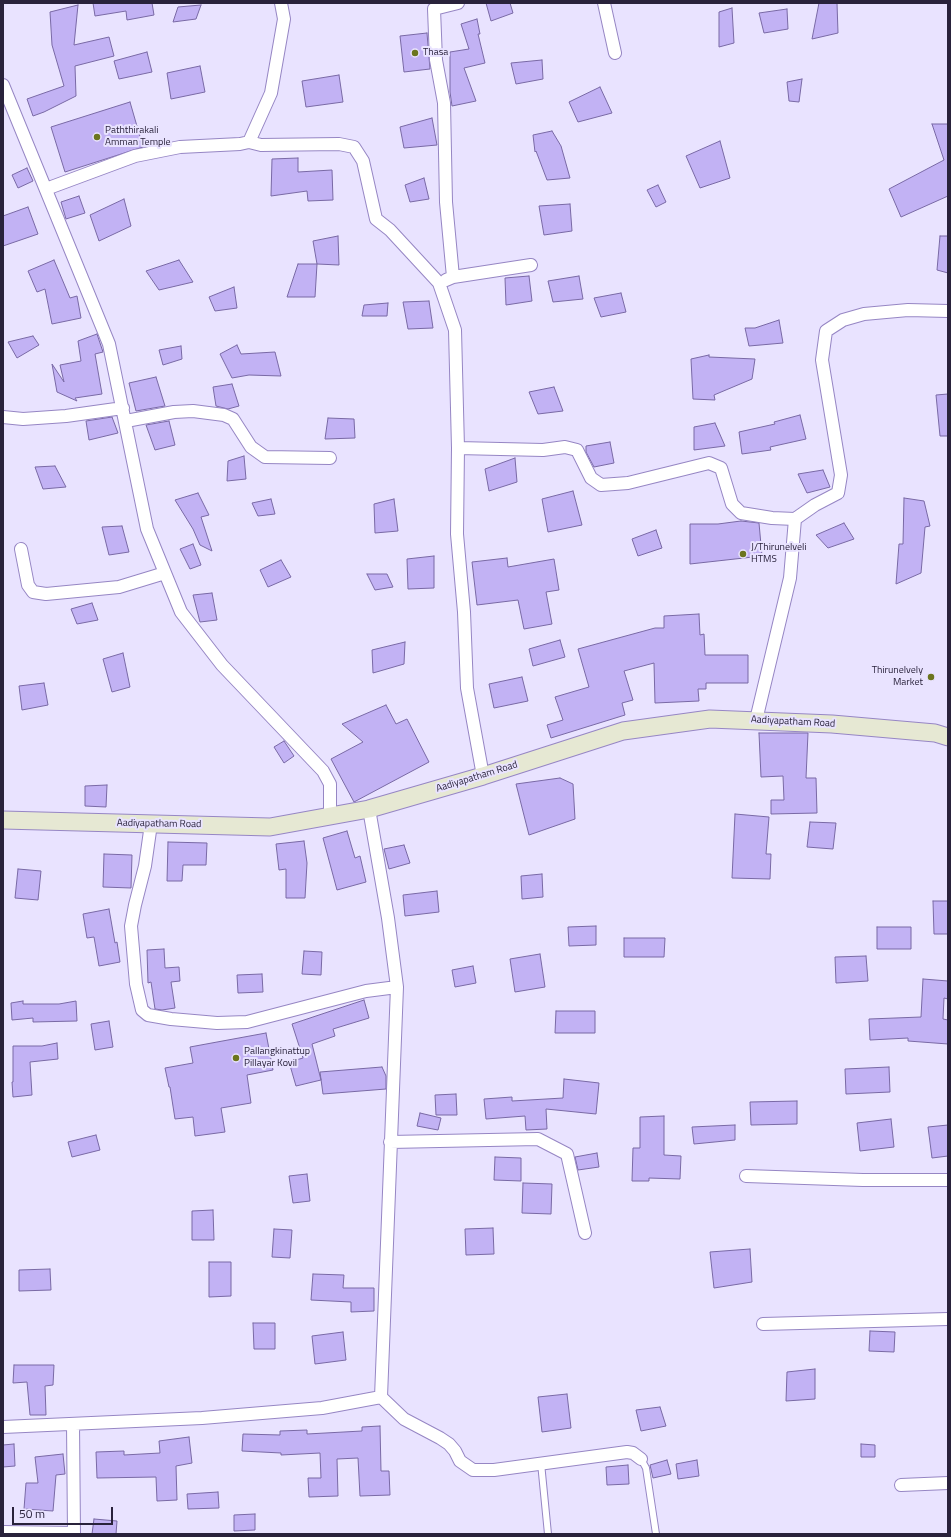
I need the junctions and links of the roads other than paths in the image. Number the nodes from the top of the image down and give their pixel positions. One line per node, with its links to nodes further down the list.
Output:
1 (281, 3): 6 (street)
2 (458, 3): 9 (street)
3 (604, 3): 4 (street)
4 (615, 53)
5 (3, 85): 7 (street)
6 (249, 142): 7 (street); 10 (street)
7 (46, 189): 12 (street)
8 (531, 265): 9 (street)
9 (453, 277): 10 (street)
10 (439, 283): 15 (street)
11 (948, 311): 17 (street)
12 (123, 408): 13 (street); 14 (street)
13 (3, 417)
14 (126, 421): 16 (street); 19 (street)
15 (458, 448): 17 (street); 22 (street)
16 (330, 458)
17 (795, 519): 20 (street)
18 (21, 549): 19 (street)
19 (165, 573): 24 (street)
20 (756, 720): 21 (street, Aadiyapatham Road); 22 (street, Aadiyapatham Road)
21 (948, 737)
22 (483, 776): 23 (street, Aadiyapatham Road)
23 (369, 809): 24 (street, Aadiyapatham Road); 27 (street)
24 (330, 816): 26 (street, Aadiyapatham Road)
25 (3, 820): 26 (street, Aadiyapatham Road)
26 (151, 824): 27 (street)
27 (397, 987): 28 (street)
28 (390, 1142): 31 (street); 34 (street)
29 (746, 1176): 30 (street)
30 (948, 1180)
31 (585, 1233)
32 (948, 1319): 33 (street)
33 (762, 1324)
34 (381, 1397): 35 (street); 38 (street)
35 (72, 1424): 36 (street); 42 (street)
36 (3, 1427)
37 (641, 1459): 38 (street); 44 (lane)
38 (541, 1463): 43 (lane)
39 (948, 1483): 40 (street)
40 (901, 1485)
41 (3, 1532): 42 (street)
42 (74, 1533)
43 (548, 1534)
44 (656, 1534)

